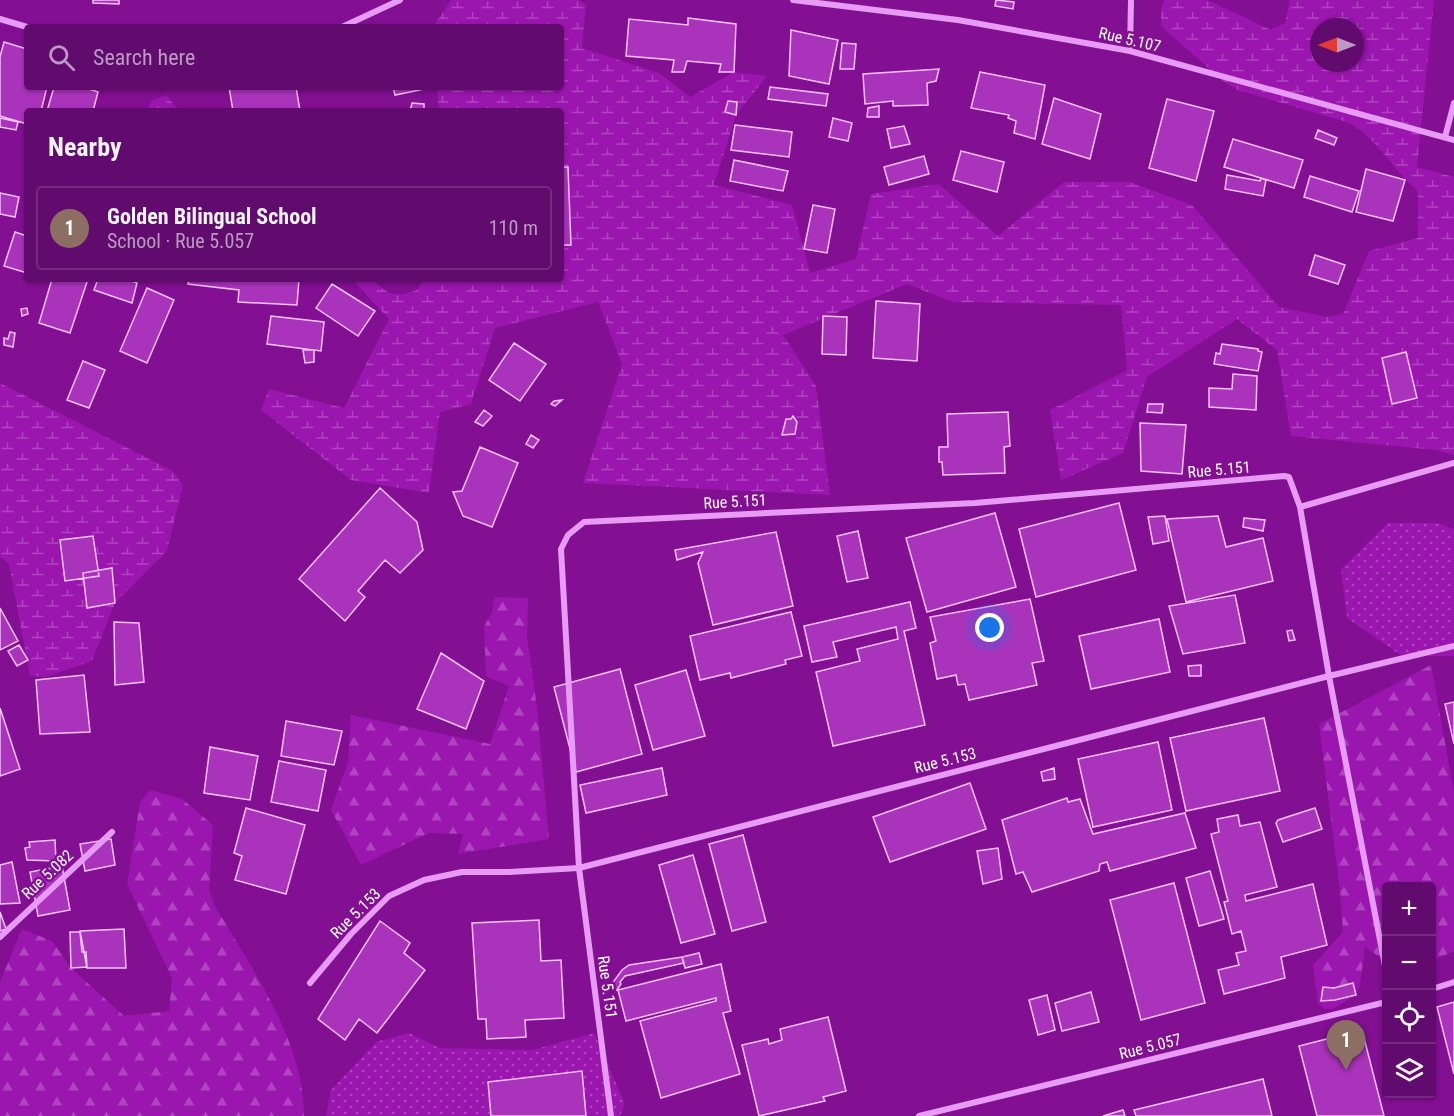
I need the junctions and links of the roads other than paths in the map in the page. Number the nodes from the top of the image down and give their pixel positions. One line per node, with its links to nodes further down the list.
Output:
1 (399, 0): 5 (street)
2 (793, 0): 7 (street, Rue 5.107)
3 (1131, 0): 7 (street)
4 (0, 19): 6 (street)
5 (348, 24)
6 (24, 26)
7 (1130, 51): 9 (street, Rue 5.107)
8 (1454, 103): 9 (street)
9 (1445, 137): 10 (street, Rue 5.107)
10 (1454, 140)
11 (1454, 463): 12 (street)
12 (1300, 507): 14 (street, Rue 5.151); 16 (street, Rue 5.151)
13 (1454, 646): 14 (street, Rue 5.153)
14 (1329, 676): 16 (street, Rue 5.153); 18 (street)
15 (112, 832): 17 (street, Rue 5.082)
16 (579, 868): 20 (street, Rue 5.153); 23 (street, Rue 5.151)
17 (0, 937)
18 (1382, 950)
19 (1454, 982): 21 (street)
20 (310, 983)
21 (1436, 987)
22 (1382, 1003): 24 (street, Rue 5.057)
23 (611, 1116)
24 (919, 1116)

